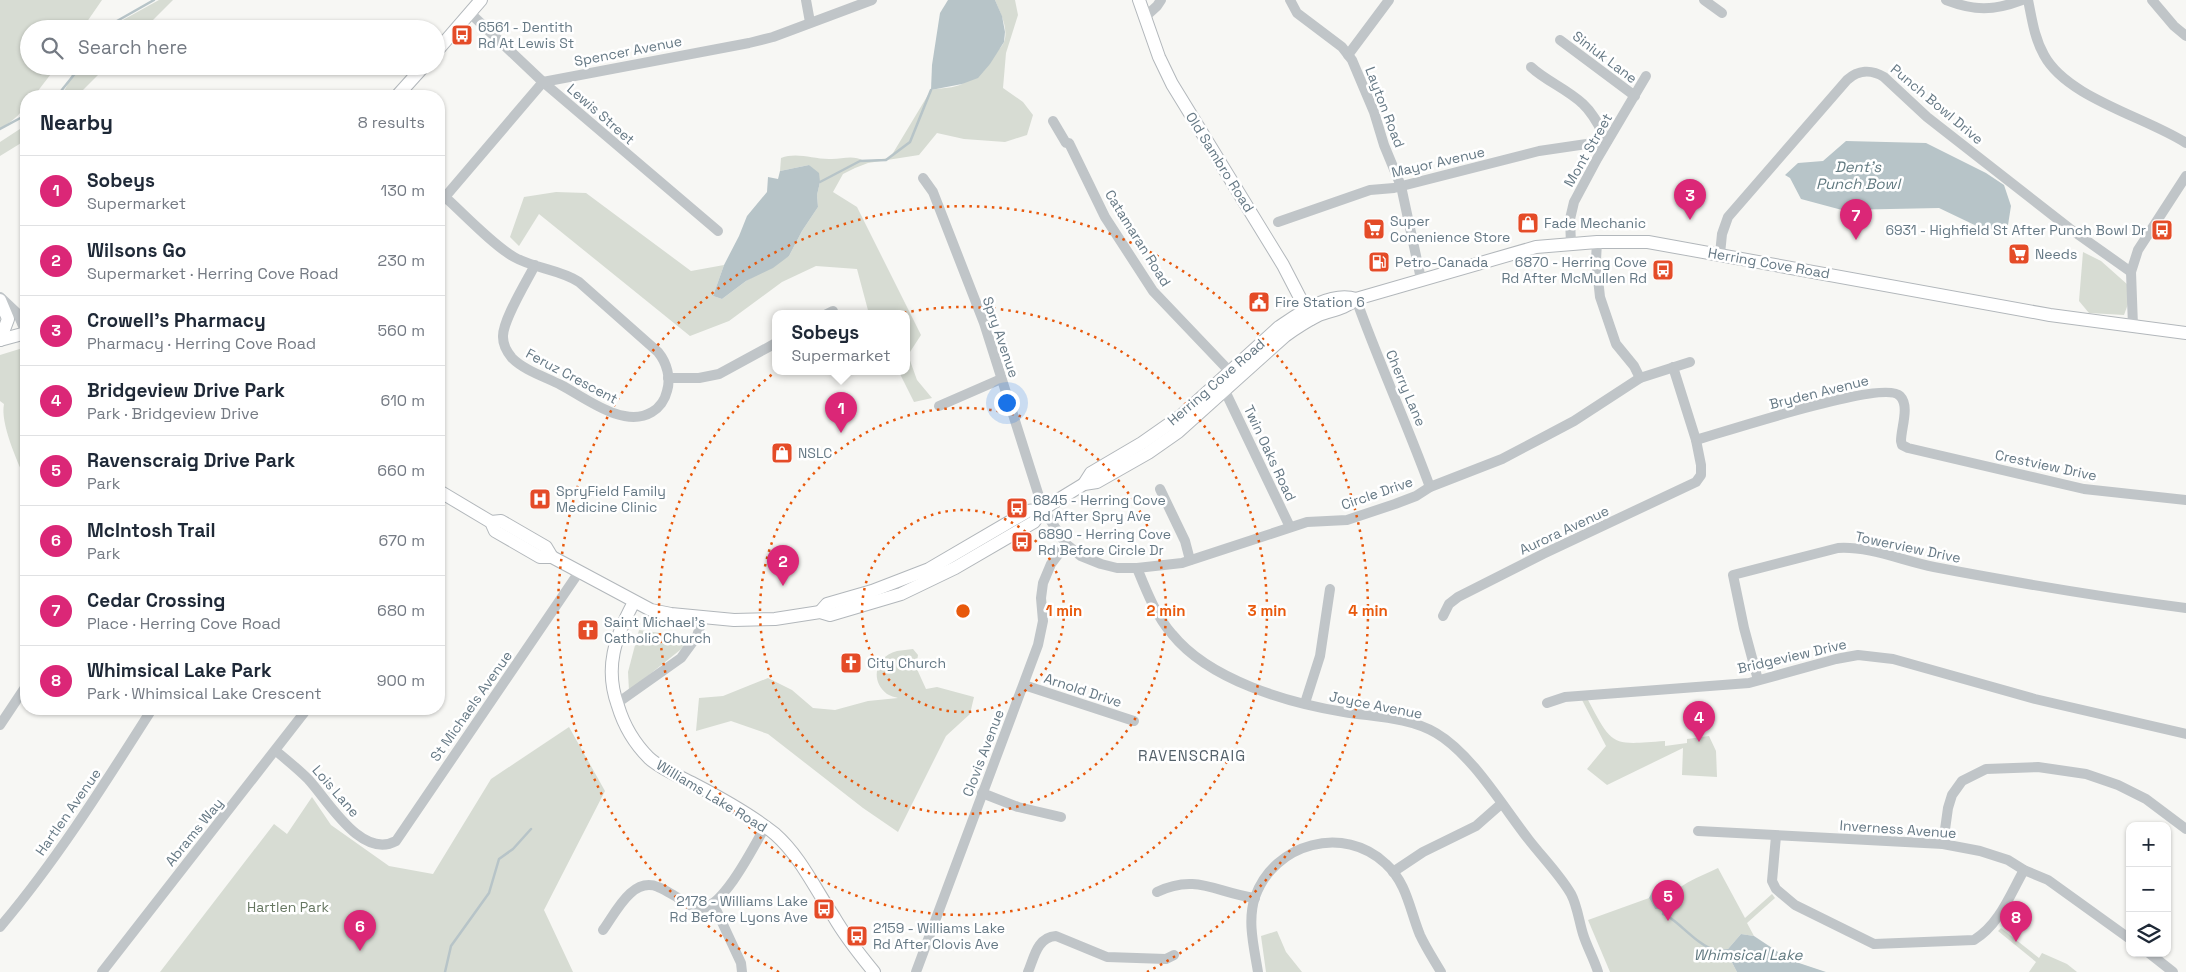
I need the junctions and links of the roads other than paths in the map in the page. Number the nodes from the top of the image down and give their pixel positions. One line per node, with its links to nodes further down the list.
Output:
1 (481, 0): 13 (main road)
2 (806, 0): 16 (street)
3 (872, 0): 16 (street, Spencer Avenue)
4 (1139, 0): 15 (main road, Old Sambro Road)
5 (1160, 0): 15 (street)
6 (1290, 0): 20 (street, Layton Road)
7 (1389, 0): 20 (street)
8 (1704, 0): 14 (street)
9 (1946, 0): 10 (street)
10 (2022, 0)
11 (2028, 0): 29 (street)
12 (2152, 0): 17 (street)
13 (470, 13): 19 (main road); 24 (street, Lewis Street)
14 (1722, 13)
15 (1145, 17): 45 (main road, Old Sambro Road)
16 (810, 22): 24 (street, Spencer Avenue)
17 (2186, 36)
18 (1560, 40): 26 (street, Siniuk Lane)
19 (445, 42)
20 (1348, 54): 32 (street, Layton Road)
21 (1531, 67): 28 (street)
22 (416, 75): 25 (main road)
23 (1646, 76): 26 (street, Mont Street)
24 (543, 82): 33 (street); 36 (street, Lewis Street)
25 (402, 90)
26 (1635, 96): 28 (street, Mont Street)
27 (1054, 121): 54 (street, Catamaran Road)
28 (1607, 141): 32 (street, Mayor Avenue); 38 (street, Mont Street)
29 (2186, 143)
30 (2186, 176): 41 (street)
31 (923, 178): 57 (street, Spry Avenue)
32 (1401, 186): 35 (street, Mayor Avenue); 42 (street, Layton Road)
33 (445, 197)
34 (445, 203): 40 (street)
35 (1278, 222)
36 (718, 231)
37 (1597, 242): 38 (main road, Herring Cove Road); 39 (main road, Herring Cove Road); 56 (street)
38 (1571, 244): 42 (main road, Herring Cove Road)
39 (1720, 254): 41 (street, Punch Bowl Drive); 47 (main road, Herring Cove Road)
40 (536, 265): 55 (street); 55 (street, Feruz Crescent)
41 (2132, 272): 47 (street)
42 (1421, 279): 44 (main road, Herring Cove Road)
43 (0, 298): 46 (street); 50 (main road)
44 (1356, 299): 45 (main road, Herring Cove Road); 63 (street, Cherry Lane)
45 (1309, 314): 54 (main road, Herring Cove Road)
46 (20, 319)
47 (2133, 326): 48 (main road, Herring Cove Road)
48 (2186, 333)
49 (20, 335): 50 (main road)
50 (0, 340)
51 (772, 345): 55 (street)
52 (1690, 362): 53 (street, Circle Drive)
53 (1673, 367): 56 (street, Circle Drive); 60 (street)
54 (1233, 375): 58 (main road, Herring Cove Road); 62 (main road, Herring Cove Road)
55 (668, 378)
56 (1640, 378): 63 (street, Circle Drive)
57 (1001, 379): 59 (street); 67 (street, Spry Avenue)
58 (1225, 391): 62 (main road, Herring Cove Road); 68 (street, Twin Oaks Road)
59 (939, 406)
60 (1696, 440): 61 (street, Bryden Avenue); 76 (street, Aurora Avenue)
61 (1902, 445): 66 (street, Crestview Drive)
62 (1084, 484): 67 (main road, Herring Cove Road)
63 (1430, 487): 68 (street, Circle Drive)
64 (1160, 489): 70 (street)
65 (445, 495): 72 (main road, Herring Cove Road)
66 (2186, 500)
67 (1043, 509): 69 (street, Circle Drive); 77 (main road, Herring Cove Road)
68 (1290, 527): 70 (street, Circle Drive)
69 (1066, 544): 71 (street, Circle Drive); 79 (street, Clovis Avenue)
70 (1190, 560): 71 (street, Circle Drive)
71 (1137, 568): 81 (street, Joyce Avenue)
72 (579, 572): 74 (main road, Herring Cove Road); 97 (street, St Michaels Avenue)
73 (1330, 589): 81 (street)
74 (634, 602): 77 (main road, Herring Cove Road); 83 (main road, Williams Lake Road)
75 (2186, 608): 78 (street, Towerview Drive)
76 (1443, 616)
77 (703, 617): 83 (street)
78 (1758, 680): 82 (street, Bridgeview Drive); 88 (street, Bridgeview Drive)
79 (1024, 685): 86 (street, Arnold Drive); 90 (street, Clovis Avenue)
80 (20, 695): 87 (street)
81 (1305, 703): 91 (street, Joyce Avenue)
82 (1547, 703)
83 (616, 704): 93 (main road, Williams Lake Road)
84 (148, 715): 104 (street, Hartlen Avenue)
85 (303, 715): 89 (street, Abrams Way)
86 (1134, 721)
87 (0, 725)
88 (2186, 734)
89 (276, 751): 97 (street, Lois Lane); 109 (street, Abrams Way)
90 (982, 793): 92 (street); 112 (street, Clovis Avenue)
91 (1501, 804): 100 (street); 116 (street, Joyce Avenue)
92 (1061, 817)
93 (765, 827): 103 (street); 111 (main road, Williams Lake Road)
94 (2186, 829): 98 (street)
95 (1698, 832): 96 (street, Inverness Avenue)
96 (1776, 836): 98 (street, Inverness Avenue); 99 (street)
97 (378, 844)
98 (1942, 844): 99 (street, Inverness Avenue)
99 (2024, 870): 106 (street, Inverness Avenue)
100 (1393, 872): 102 (street); 115 (street)
101 (1157, 892): 102 (street)
102 (1255, 898): 114 (street)
103 (713, 903): 105 (street); 110 (street)
104 (0, 927)
105 (603, 930)
106 (2126, 936)
107 (1174, 955): 113 (street)
108 (2154, 957): 117 (street)
109 (102, 972)
110 (742, 972)
111 (874, 972)
112 (916, 972)
113 (1028, 972)
114 (1258, 972)
115 (1441, 972)
116 (1598, 972)
117 (2173, 972)

